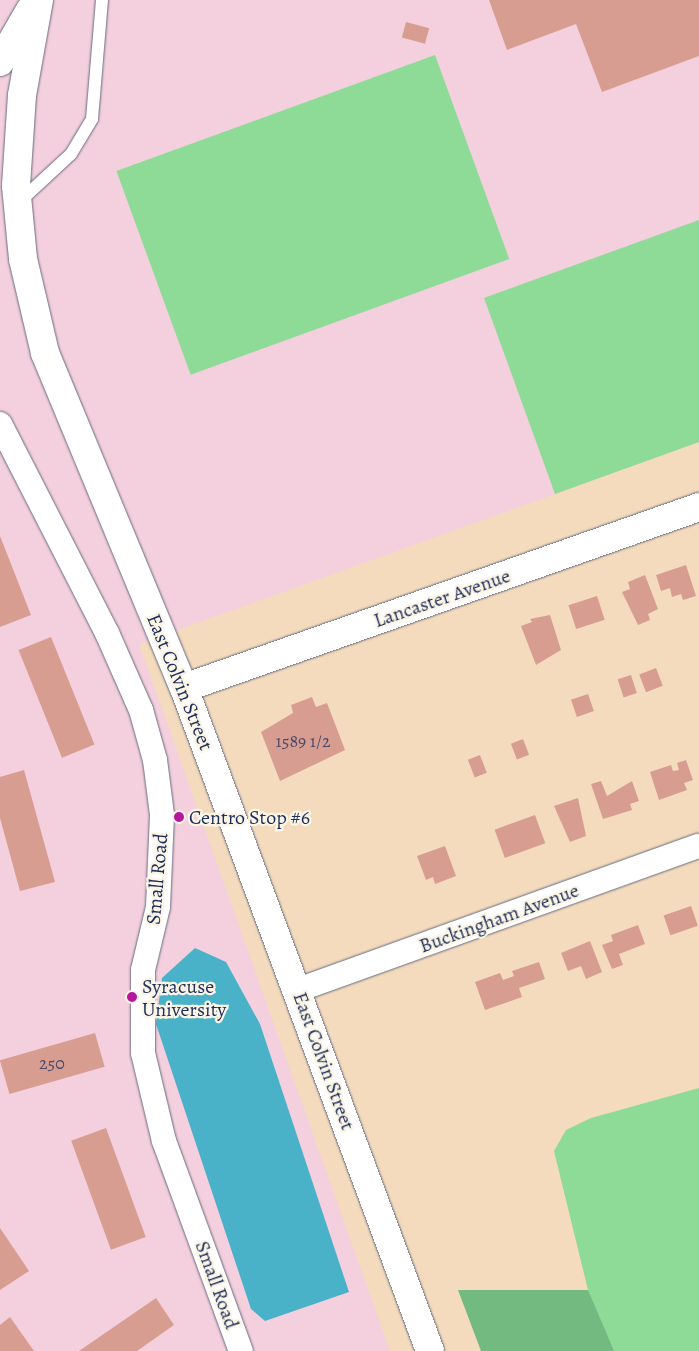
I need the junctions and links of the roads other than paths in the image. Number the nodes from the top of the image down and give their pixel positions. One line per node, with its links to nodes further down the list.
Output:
1 (38, 0): 3 (street); 4 (street, East Colvin Street)
2 (102, 0): 4 (lane)
3 (0, 62)
4 (9, 204): 7 (street, East Colvin Street)
5 (0, 424): 10 (street, Small Road)
6 (699, 507): 7 (street, Lancaster Avenue)
7 (184, 688): 9 (street, East Colvin Street)
8 (699, 846): 9 (street, Buckingham Avenue)
9 (298, 990): 11 (street, East Colvin Street)
10 (241, 1351)
11 (430, 1351)

